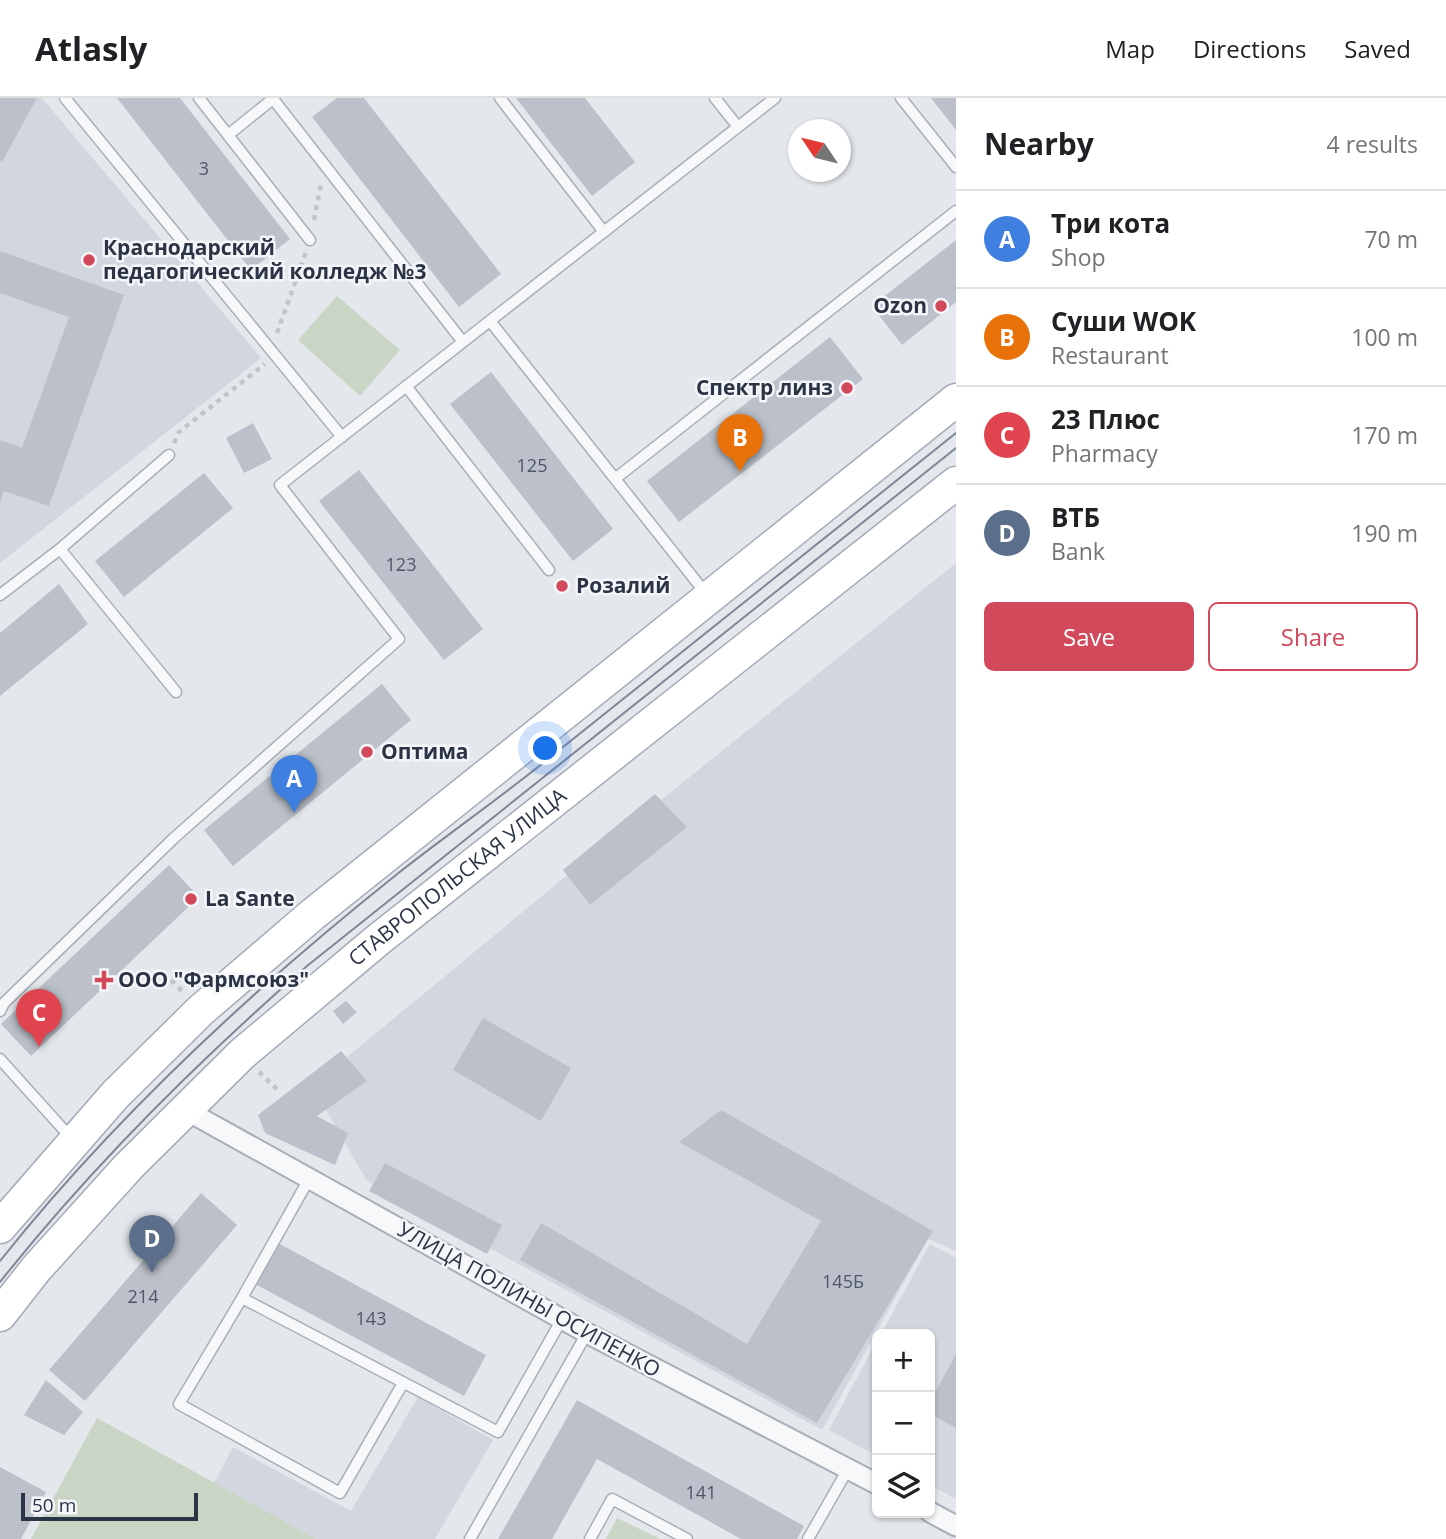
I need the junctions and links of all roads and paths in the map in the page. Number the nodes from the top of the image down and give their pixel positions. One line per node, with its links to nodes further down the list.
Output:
1 (65, 98): 18 (lane)
2 (199, 98): 9 (lane)
3 (500, 98): 12 (lane)
4 (715, 98): 8 (lane)
5 (775, 98): 8 (lane)
6 (901, 98): 10 (lane)
7 (274, 99): 9 (lane); 15 (lane)
8 (738, 127): 12 (lane)
9 (228, 135): 13 (lane)
10 (956, 167)
11 (956, 211): 20 (lane)
12 (604, 232): 14 (lane)
13 (310, 240)
14 (489, 321): 15 (lane); 20 (lane)
15 (463, 342): 16 (lane)
16 (406, 386): 18 (lane); 23 (lane)
17 (956, 400): 25 (main road)
18 (342, 437): 27 (lane)
19 (169, 455): 22 (lane)
20 (616, 478): 25 (lane)
21 (956, 483): 29 (main road, СТАВРОПОЛЬСКАЯ УЛИЦА)
22 (60, 549): 24 (lane); 26 (lane)
23 (549, 570)
24 (0, 595)
25 (709, 597): 30 (main road)
26 (176, 692)
27 (0, 1011)
28 (0, 1059): 30 (lane)
29 (184, 1109): 31 (street, УЛИЦА ПОЛИНЫ ОСИПЕНКО); 34 (main road, СТАВРОПОЛЬСКАЯ УЛИЦА)
30 (74, 1140): 32 (main road)
31 (309, 1179): 33 (lane); 35 (street, УЛИЦА ПОЛИНЫ ОСИПЕНКО)
32 (0, 1227)
33 (242, 1297): 37 (lane); 37 (lane)
34 (0, 1315)
35 (562, 1319): 36 (street, УЛИЦА ПОЛИНЫ ОСИПЕНКО); 37 (lane)
36 (587, 1333): 38 (street, УЛИЦА ПОЛИНЫ ОСИПЕНКО); 42 (lane)
37 (403, 1382)
38 (848, 1469): 39 (street, УЛИЦА ПОЛИНЫ ОСИПЕНКО); 45 (lane)
39 (872, 1481)
40 (935, 1515): 41 (street)
41 (956, 1526)
42 (470, 1539)
43 (590, 1539): 44 (lane)
44 (687, 1539)
45 (808, 1539)

